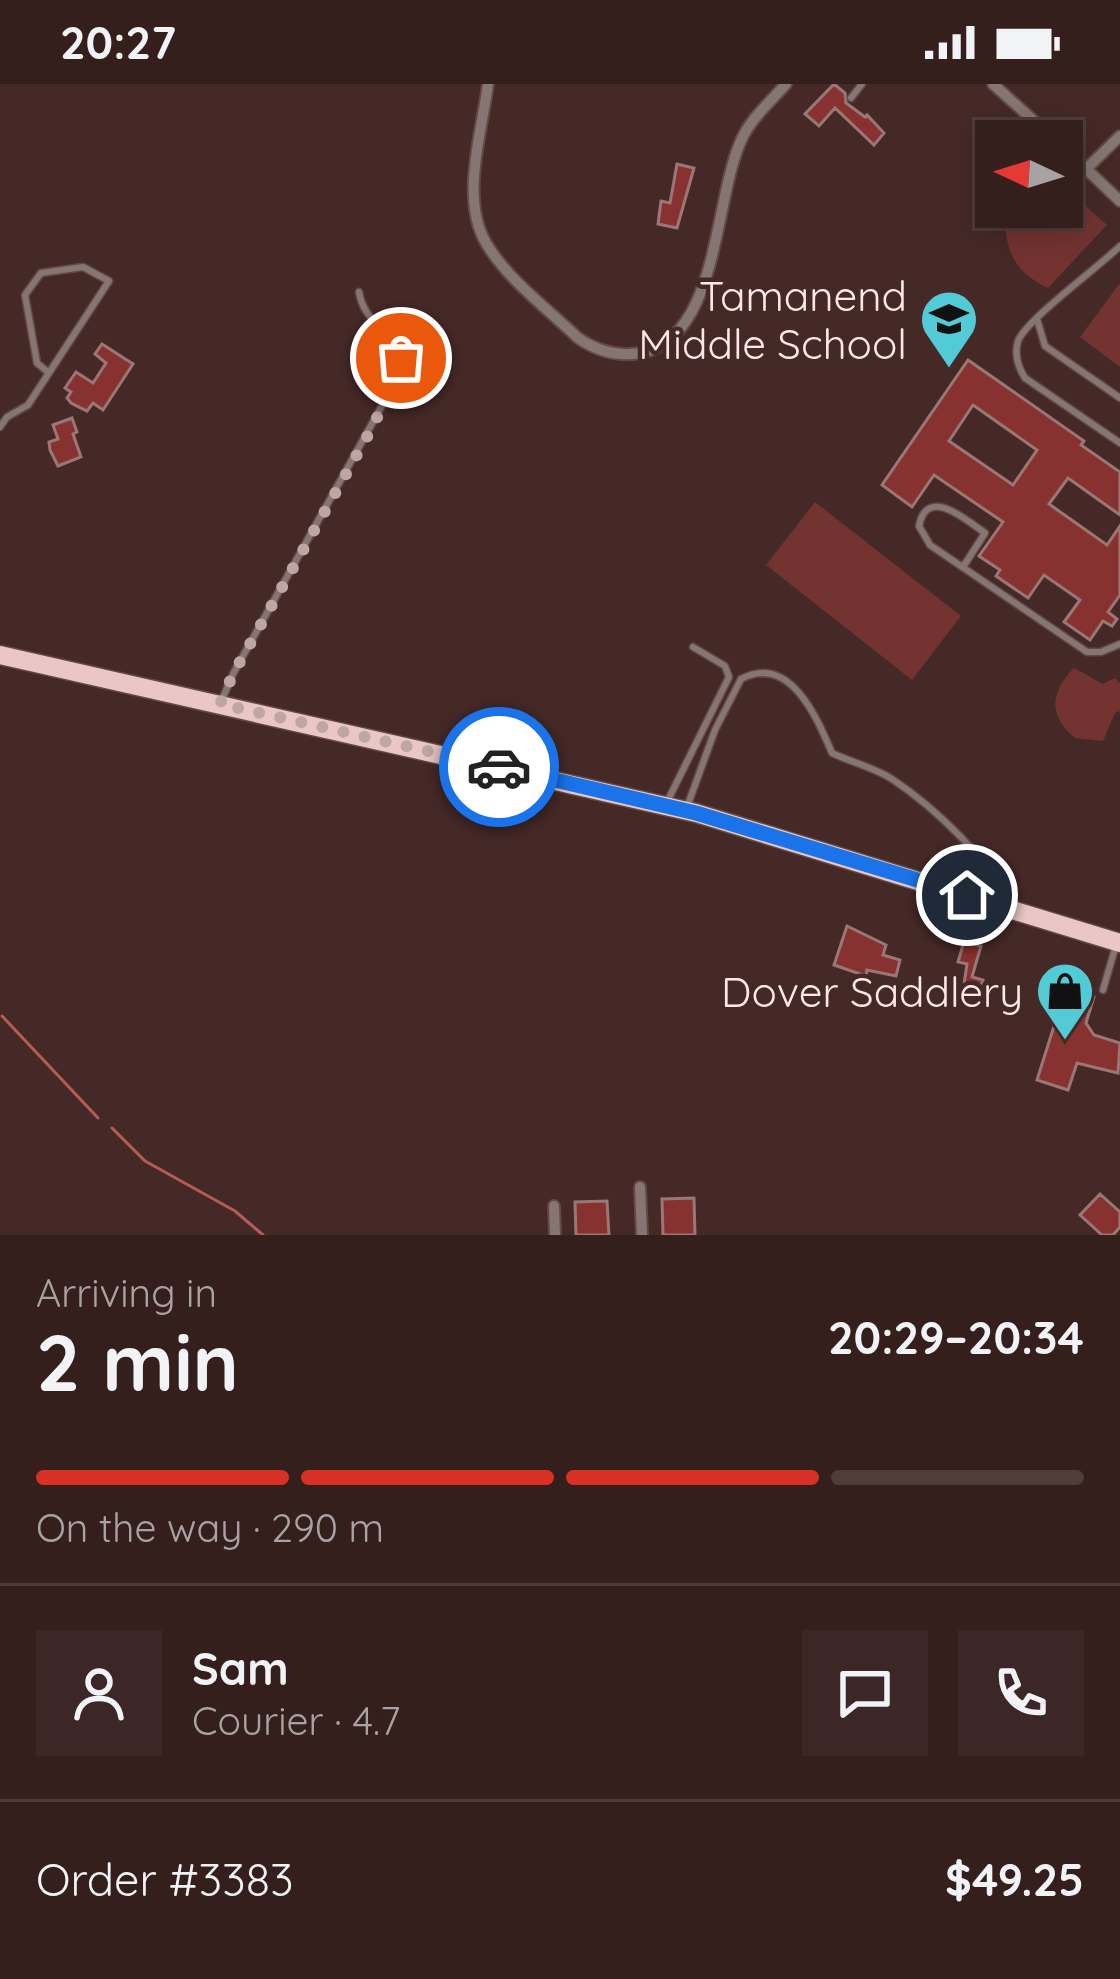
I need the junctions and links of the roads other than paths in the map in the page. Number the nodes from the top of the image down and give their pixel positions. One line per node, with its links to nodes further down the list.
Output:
1 (488, 84): 2 (street)
2 (786, 84)
3 (862, 84): 5 (lane)
4 (992, 84): 6 (street)
5 (850, 98)
6 (1032, 120)
7 (1120, 136): 9 (street)
8 (1083, 166): 9 (street)
9 (1086, 169): 10 (street)
10 (1120, 201)
11 (1120, 246): 13 (lane)
12 (359, 292): 22 (lane)
13 (1037, 319): 15 (lane); 17 (lane)
14 (49, 373): 14 (lane); 16 (lane)
15 (1120, 398)
16 (0, 427)
17 (1120, 443)
18 (963, 567): 18 (lane); 19 (lane)
19 (1120, 644)
20 (693, 647): 23 (lane)
21 (0, 655): 22 (highway)
22 (220, 704): 23 (highway)
23 (676, 808): 24 (highway); 24 (lane)
24 (1020, 912): 25 (highway)
25 (1119, 942): 26 (lane)
26 (1103, 990)
27 (640, 1187): 30 (street)
28 (554, 1206): 29 (street)
29 (555, 1235)
30 (642, 1235)

